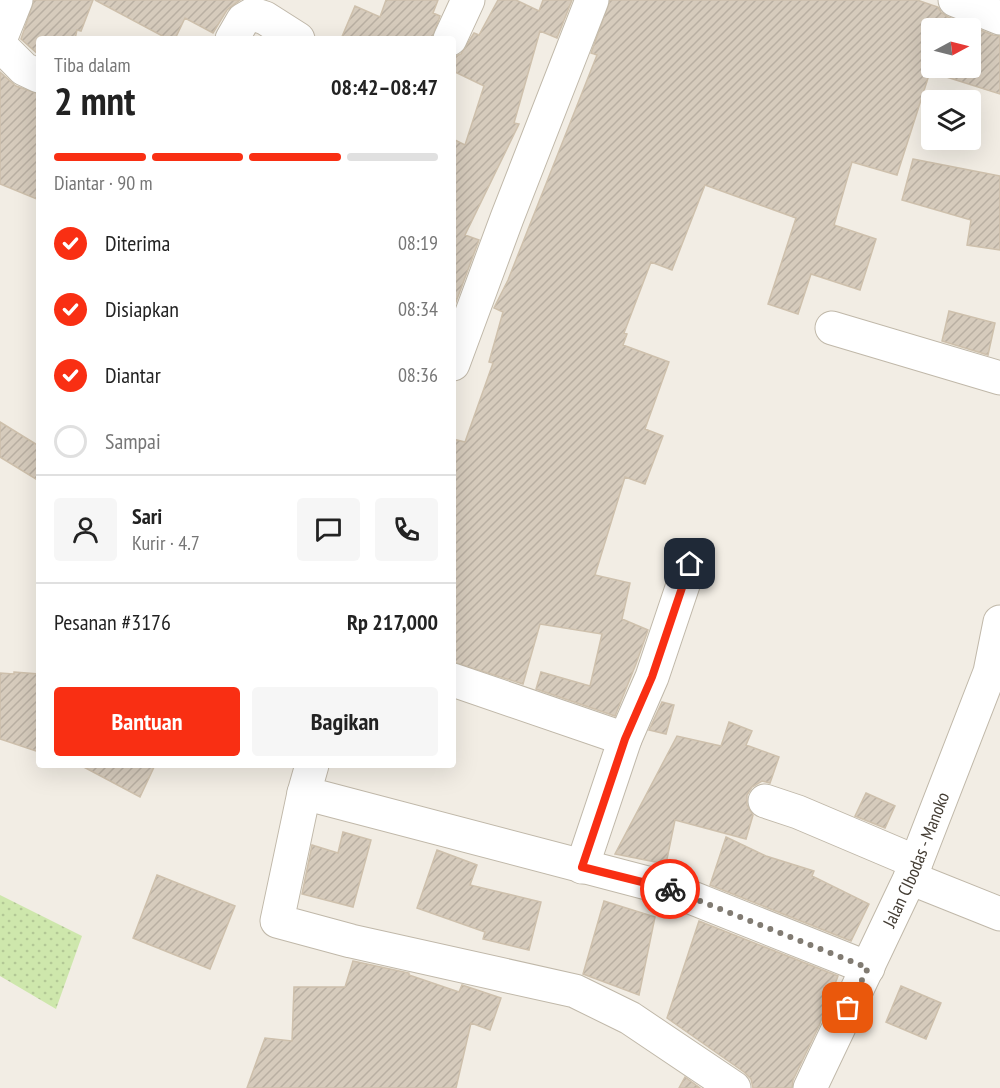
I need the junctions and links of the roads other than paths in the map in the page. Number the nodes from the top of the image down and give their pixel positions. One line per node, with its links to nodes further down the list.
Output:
1 (16, 0): 9 (street)
2 (468, 0): 8 (street)
3 (592, 0): 13 (street)
4 (955, 0): 5 (street)
5 (1000, 18)
6 (234, 36): 7 (street)
7 (293, 36)
8 (451, 36)
9 (0, 40)
10 (0, 45): 11 (street)
11 (36, 75)
12 (832, 328): 14 (street)
13 (456, 356)
14 (1000, 378)
15 (690, 564): 18 (street)
16 (1000, 622): 22 (street, Jalan CIbodas - Manoko)
17 (456, 681): 18 (street)
18 (625, 739): 21 (street)
19 (308, 779): 21 (street); 25 (street)
20 (765, 801): 22 (street)
21 (582, 867): 24 (street)
22 (913, 870): 23 (street); 24 (street, Jalan CIbodas - Manoko)
23 (1000, 914)
24 (868, 968): 26 (street, Jalan CIbodas - Manoko)
25 (734, 1088)
26 (810, 1088)

